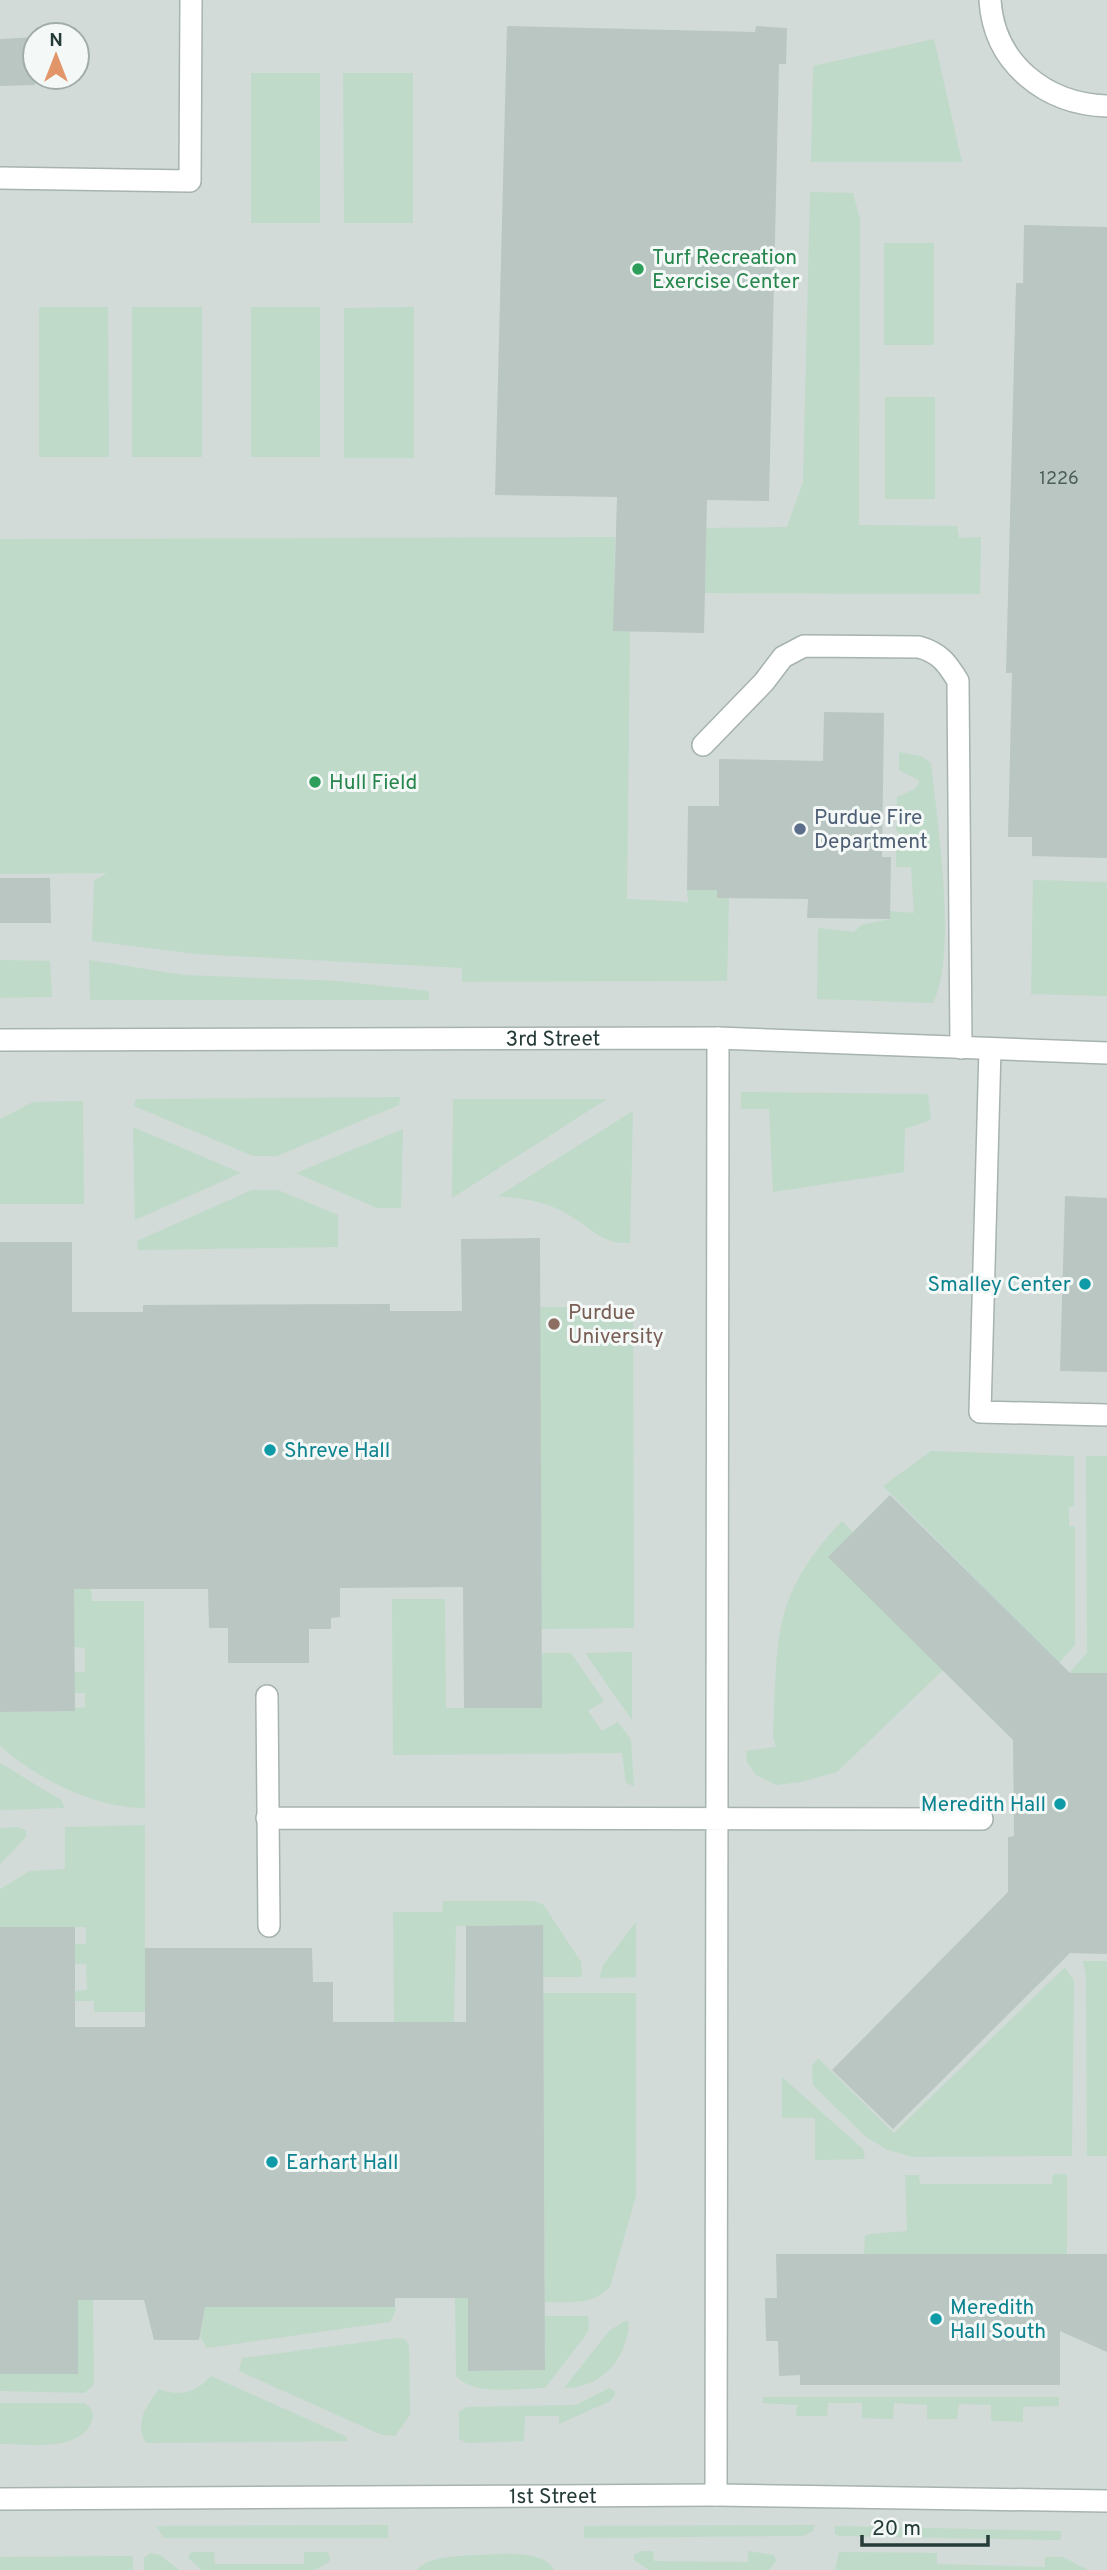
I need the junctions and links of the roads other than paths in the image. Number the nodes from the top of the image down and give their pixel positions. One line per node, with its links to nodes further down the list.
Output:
1 (191, 0): 4 (street)
2 (990, 0): 3 (street)
3 (1107, 106)
4 (0, 178)
5 (703, 745): 8 (street)
6 (718, 1038): 7 (street, 3rd Street); 8 (street, 3rd Street); 13 (street)
7 (0, 1040)
8 (961, 1048): 9 (street, 3rd Street)
9 (990, 1049): 10 (street, 3rd Street); 11 (street)
10 (1107, 1053)
11 (1107, 1415)
12 (267, 1696): 14 (street)
13 (717, 1817): 14 (street); 15 (street); 17 (street)
14 (267, 1818): 16 (street)
15 (982, 1819)
16 (269, 1926)
17 (716, 2496): 18 (street, 1st Street); 19 (street, 1st Street)
18 (0, 2499)
19 (1107, 2501)

